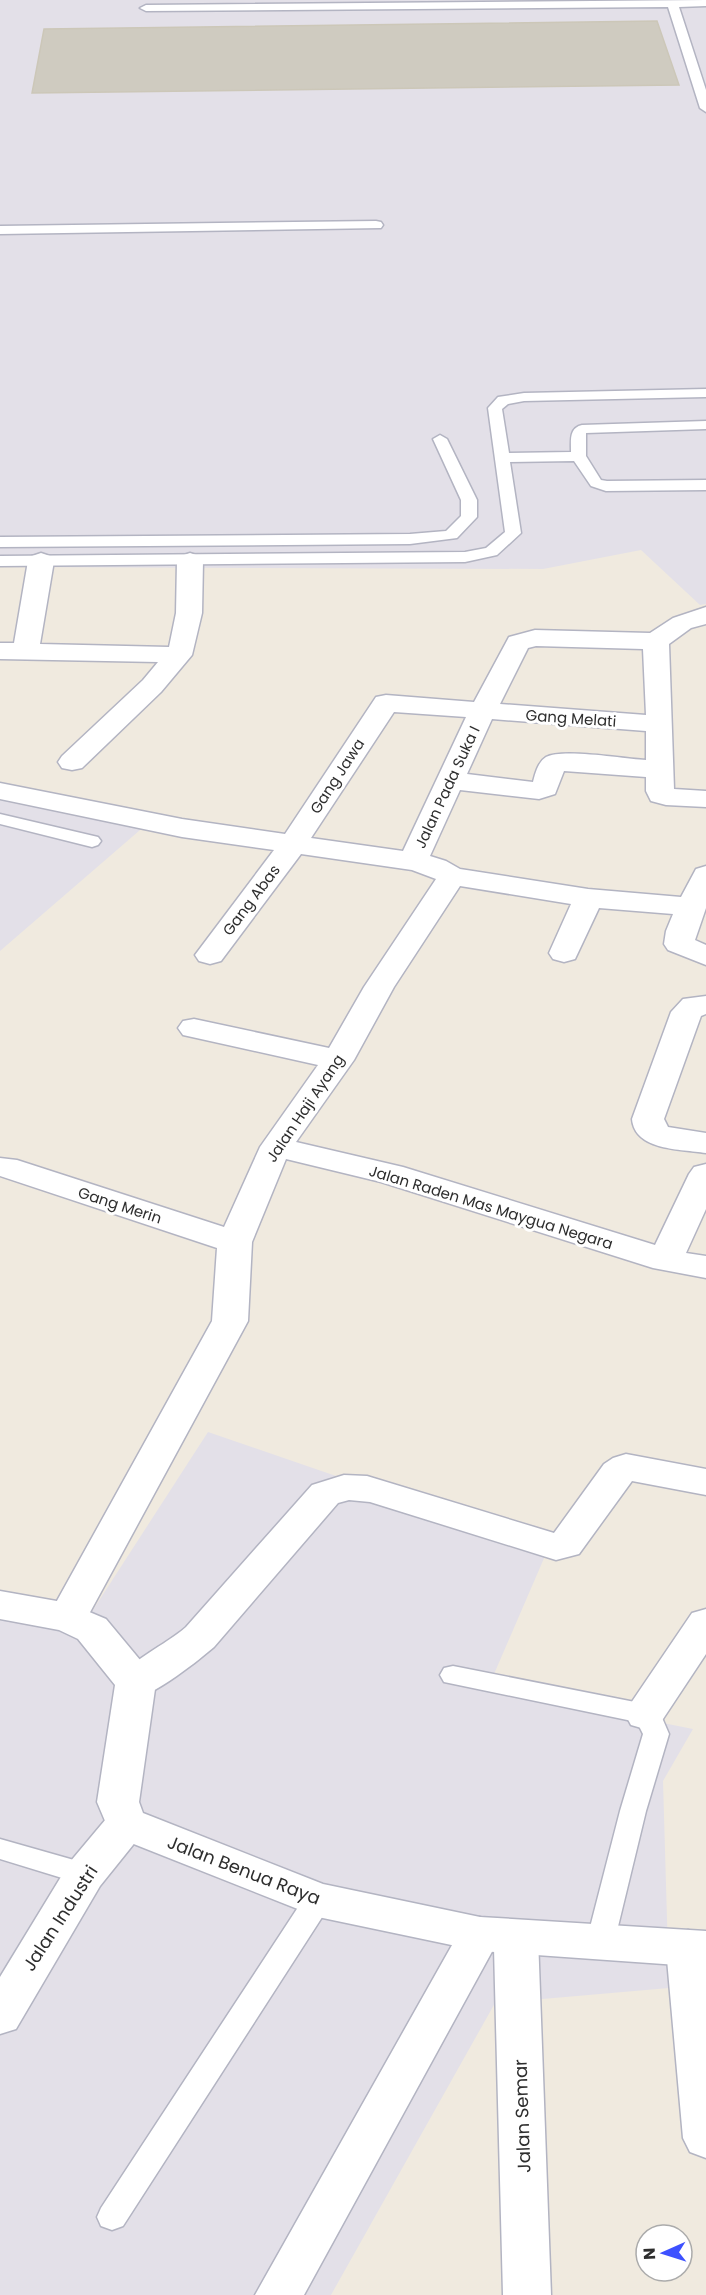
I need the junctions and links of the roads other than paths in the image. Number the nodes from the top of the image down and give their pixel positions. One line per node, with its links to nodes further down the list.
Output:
1 (490, 3): 2 (lane); 4 (lane)
2 (672, 3): 3 (lane); 5 (lane)
3 (706, 3)
4 (146, 8)
5 (706, 108)
6 (376, 225): 7 (lane)
7 (0, 230)
8 (706, 393): 12 (lane)
9 (706, 425): 11 (lane)
10 (440, 439): 14 (lane)
11 (578, 456): 12 (lane); 13 (lane)
12 (503, 458): 17 (lane)
13 (706, 485)
14 (0, 542)
15 (0, 561): 16 (lane)
16 (41, 561): 17 (lane); 21 (street)
17 (190, 561): 22 (street)
18 (706, 615): 19 (street)
19 (656, 641): 24 (street, Jalan Pada Suka I); 25 (street)
20 (0, 651): 21 (street)
21 (26, 652): 22 (street)
22 (179, 655): 26 (street)
23 (380, 709): 24 (street, Gang Melati); 34 (street, Gang Jawa)
24 (482, 712): 25 (street, Gang Melati); 28 (street, Jalan Pada Suka I)
25 (660, 724): 27 (street)
26 (72, 762)
27 (659, 770): 28 (street); 30 (street)
28 (451, 781): 35 (street, Jalan Pada Suka I)
29 (11, 793): 31 (street); 34 (street, Jalan Pada Suka I)
30 (704, 798)
31 (0, 813)
32 (0, 819): 33 (lane)
33 (92, 841)
34 (293, 844): 35 (street, Jalan Pada Suka I); 41 (street, Gang Abas)
35 (413, 861): 37 (street)
36 (706, 875): 39 (street)
37 (452, 876): 38 (street); 45 (street, Jalan Haji Ayang)
38 (588, 898): 39 (street); 40 (street)
39 (691, 907): 42 (street)
40 (564, 953)
41 (210, 955)
42 (706, 956)
43 (706, 1005): 46 (street)
44 (194, 1028): 45 (street)
45 (338, 1060): 47 (street, Jalan Haji Ayang)
46 (706, 1143)
47 (276, 1148): 50 (street, Jalan Haji Ayang); 51 (street, Jalan Raden Mas Maygua Negara)
48 (5, 1167): 50 (street, Gang Merin)
49 (706, 1174): 51 (street)
50 (235, 1242): 55 (street, Jalan Haji Ayang)
51 (665, 1260): 52 (street, Jalan Raden Mas Maygua Negara)
52 (706, 1267)
53 (706, 1482): 58 (street)
54 (0, 1605): 55 (street)
55 (68, 1617): 58 (street)
56 (706, 1623): 59 (street)
57 (453, 1675): 59 (lane)
58 (135, 1682): 60 (street)
59 (645, 1714): 65 (lane)
60 (126, 1824): 62 (street, Jalan Industri); 63 (street, Jalan Benua Raya)
61 (0, 1849): 62 (lane)
62 (85, 1874): 67 (street, Jalan Industri)
63 (318, 1900): 64 (street, Jalan Benua Raya); 69 (lane)
64 (498, 1936): 65 (street, Jalan Benua Raya); 70 (street); 71 (street, Jalan Semar)
65 (600, 1943): 66 (street, Jalan Benua Raya)
66 (697, 1948): 68 (street)
67 (0, 2016)
68 (706, 2138)
69 (112, 2217)
70 (279, 2295)
71 (527, 2295)

